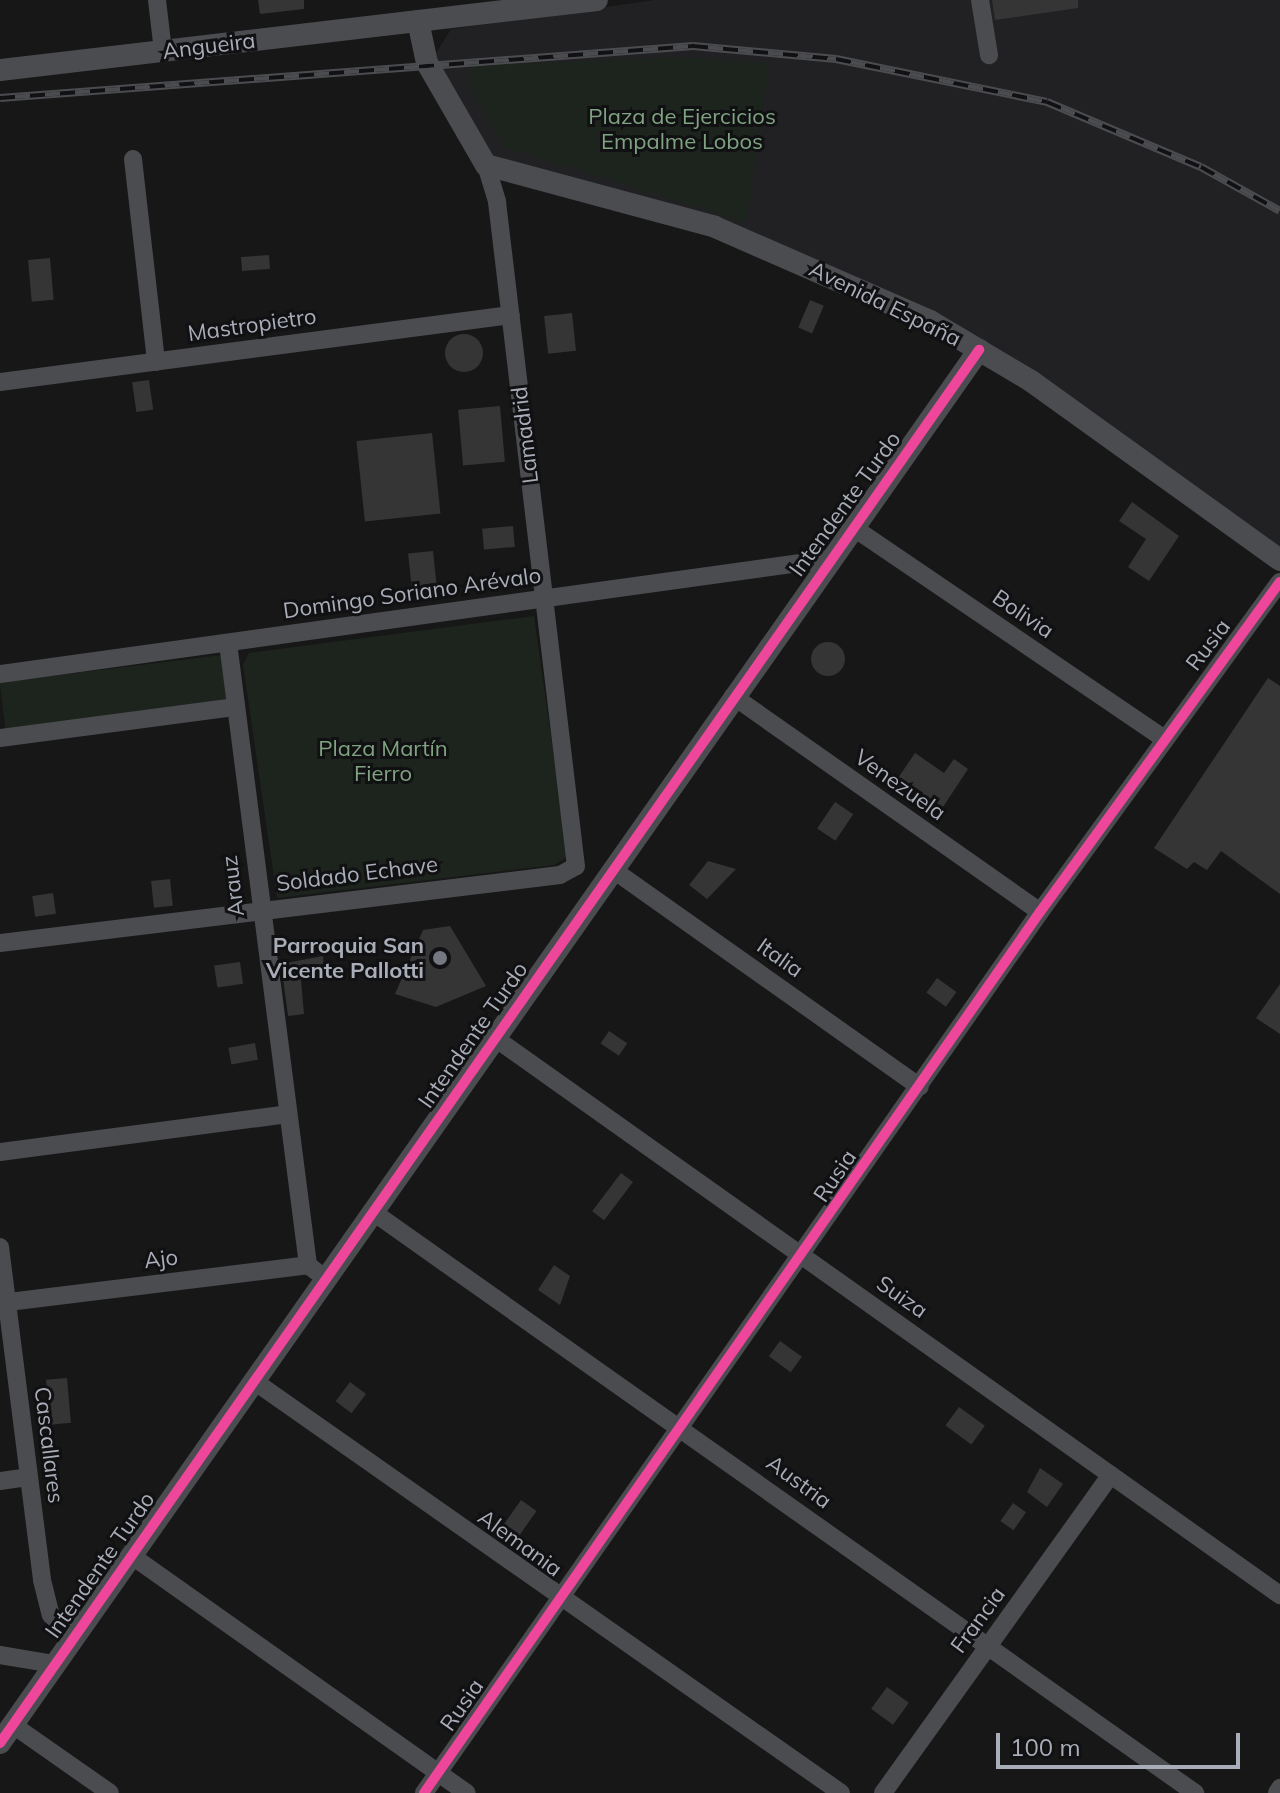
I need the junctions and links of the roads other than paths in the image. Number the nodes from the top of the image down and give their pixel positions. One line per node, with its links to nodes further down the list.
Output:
1 (157, 0): 6 (street)
2 (597, 0): 4 (street, Angueira)
3 (980, 0): 7 (street)
4 (473, 7): 5 (street, Angueira)
5 (418, 21): 6 (street, Angueira); 10 (street, Lamadrid)
6 (163, 51): 8 (street, Angueira)
7 (989, 55)
8 (0, 70)
9 (133, 159): 13 (street)
10 (486, 165): 11 (street, Lamadrid); 12 (street, Avenida España)
11 (511, 315): 13 (street, Mastropietro); 19 (street, Lamadrid)
12 (979, 350): 15 (street, Intendente Turdo); 17 (street, Avenida España)
13 (156, 362): 14 (street, Mastropietro)
14 (0, 382)
15 (854, 528): 16 (street, Intendente Turdo); 25 (street, Bolivia)
16 (829, 559): 19 (street, Domingo Soriano Arévalo); 22 (street, Intendente Turdo)
17 (1280, 560)
18 (1280, 582): 25 (street, Rusia)
19 (544, 599): 20 (street, Domingo Soriano Arévalo); 26 (street, Lamadrid)
20 (228, 643): 21 (street, Domingo Soriano Arévalo); 23 (street, Arauz)
21 (0, 674)
22 (733, 696): 27 (street, Intendente Turdo); 29 (street, Venezuela)
23 (236, 707): 24 (street); 28 (street, Arauz)
24 (0, 738)
25 (1164, 739): 29 (street, Rusia)
26 (576, 866): 27 (street, Italia); 28 (street, Soldado Echave)
27 (608, 875): 31 (street, Intendente Turdo); 32 (street, Italia)
28 (260, 910): 30 (street, Soldado Echave); 33 (street, Arauz)
29 (1040, 912): 32 (street, Rusia)
30 (0, 943)
31 (495, 1038): 35 (street, Intendente Turdo); 37 (street, Suiza)
32 (920, 1087): 37 (street, Rusia)
33 (288, 1114): 34 (street); 38 (street, Arauz)
34 (0, 1152)
35 (373, 1212): 38 (street, Intendente Turdo); 41 (street, Austria)
36 (0, 1247): 39 (street, Cascallares)
37 (805, 1257): 41 (street, Rusia); 42 (street, Suiza)
38 (316, 1271): 39 (street, Ajo); 40 (street, Intendente Turdo)
39 (3, 1303): 43 (street, Cascallares)
40 (254, 1381): 45 (street, Intendente Turdo); 47 (street, Alemania)
41 (682, 1428): 47 (street, Rusia); 49 (street, Austria)
42 (1111, 1475): 46 (street, Suiza); 49 (street, Francia)
43 (28, 1477): 44 (street); 48 (street, Cascallares)
44 (0, 1481)
45 (132, 1556): 48 (street, Intendente Turdo); 53 (street)
46 (1280, 1595)
47 (560, 1601): 53 (street, Rusia); 57 (street, Alemania)
48 (75, 1635): 51 (street, Intendente Turdo)
49 (988, 1647): 58 (street, Francia); 59 (street, Austria)
50 (0, 1655): 51 (street)
51 (54, 1664): 52 (street, Intendente Turdo)
52 (7, 1734): 54 (street)
53 (438, 1773): 55 (street, Rusia); 56 (street)
54 (110, 1793)
55 (424, 1793)
56 (467, 1793)
57 (841, 1793)
58 (883, 1793)
59 (1195, 1793)

